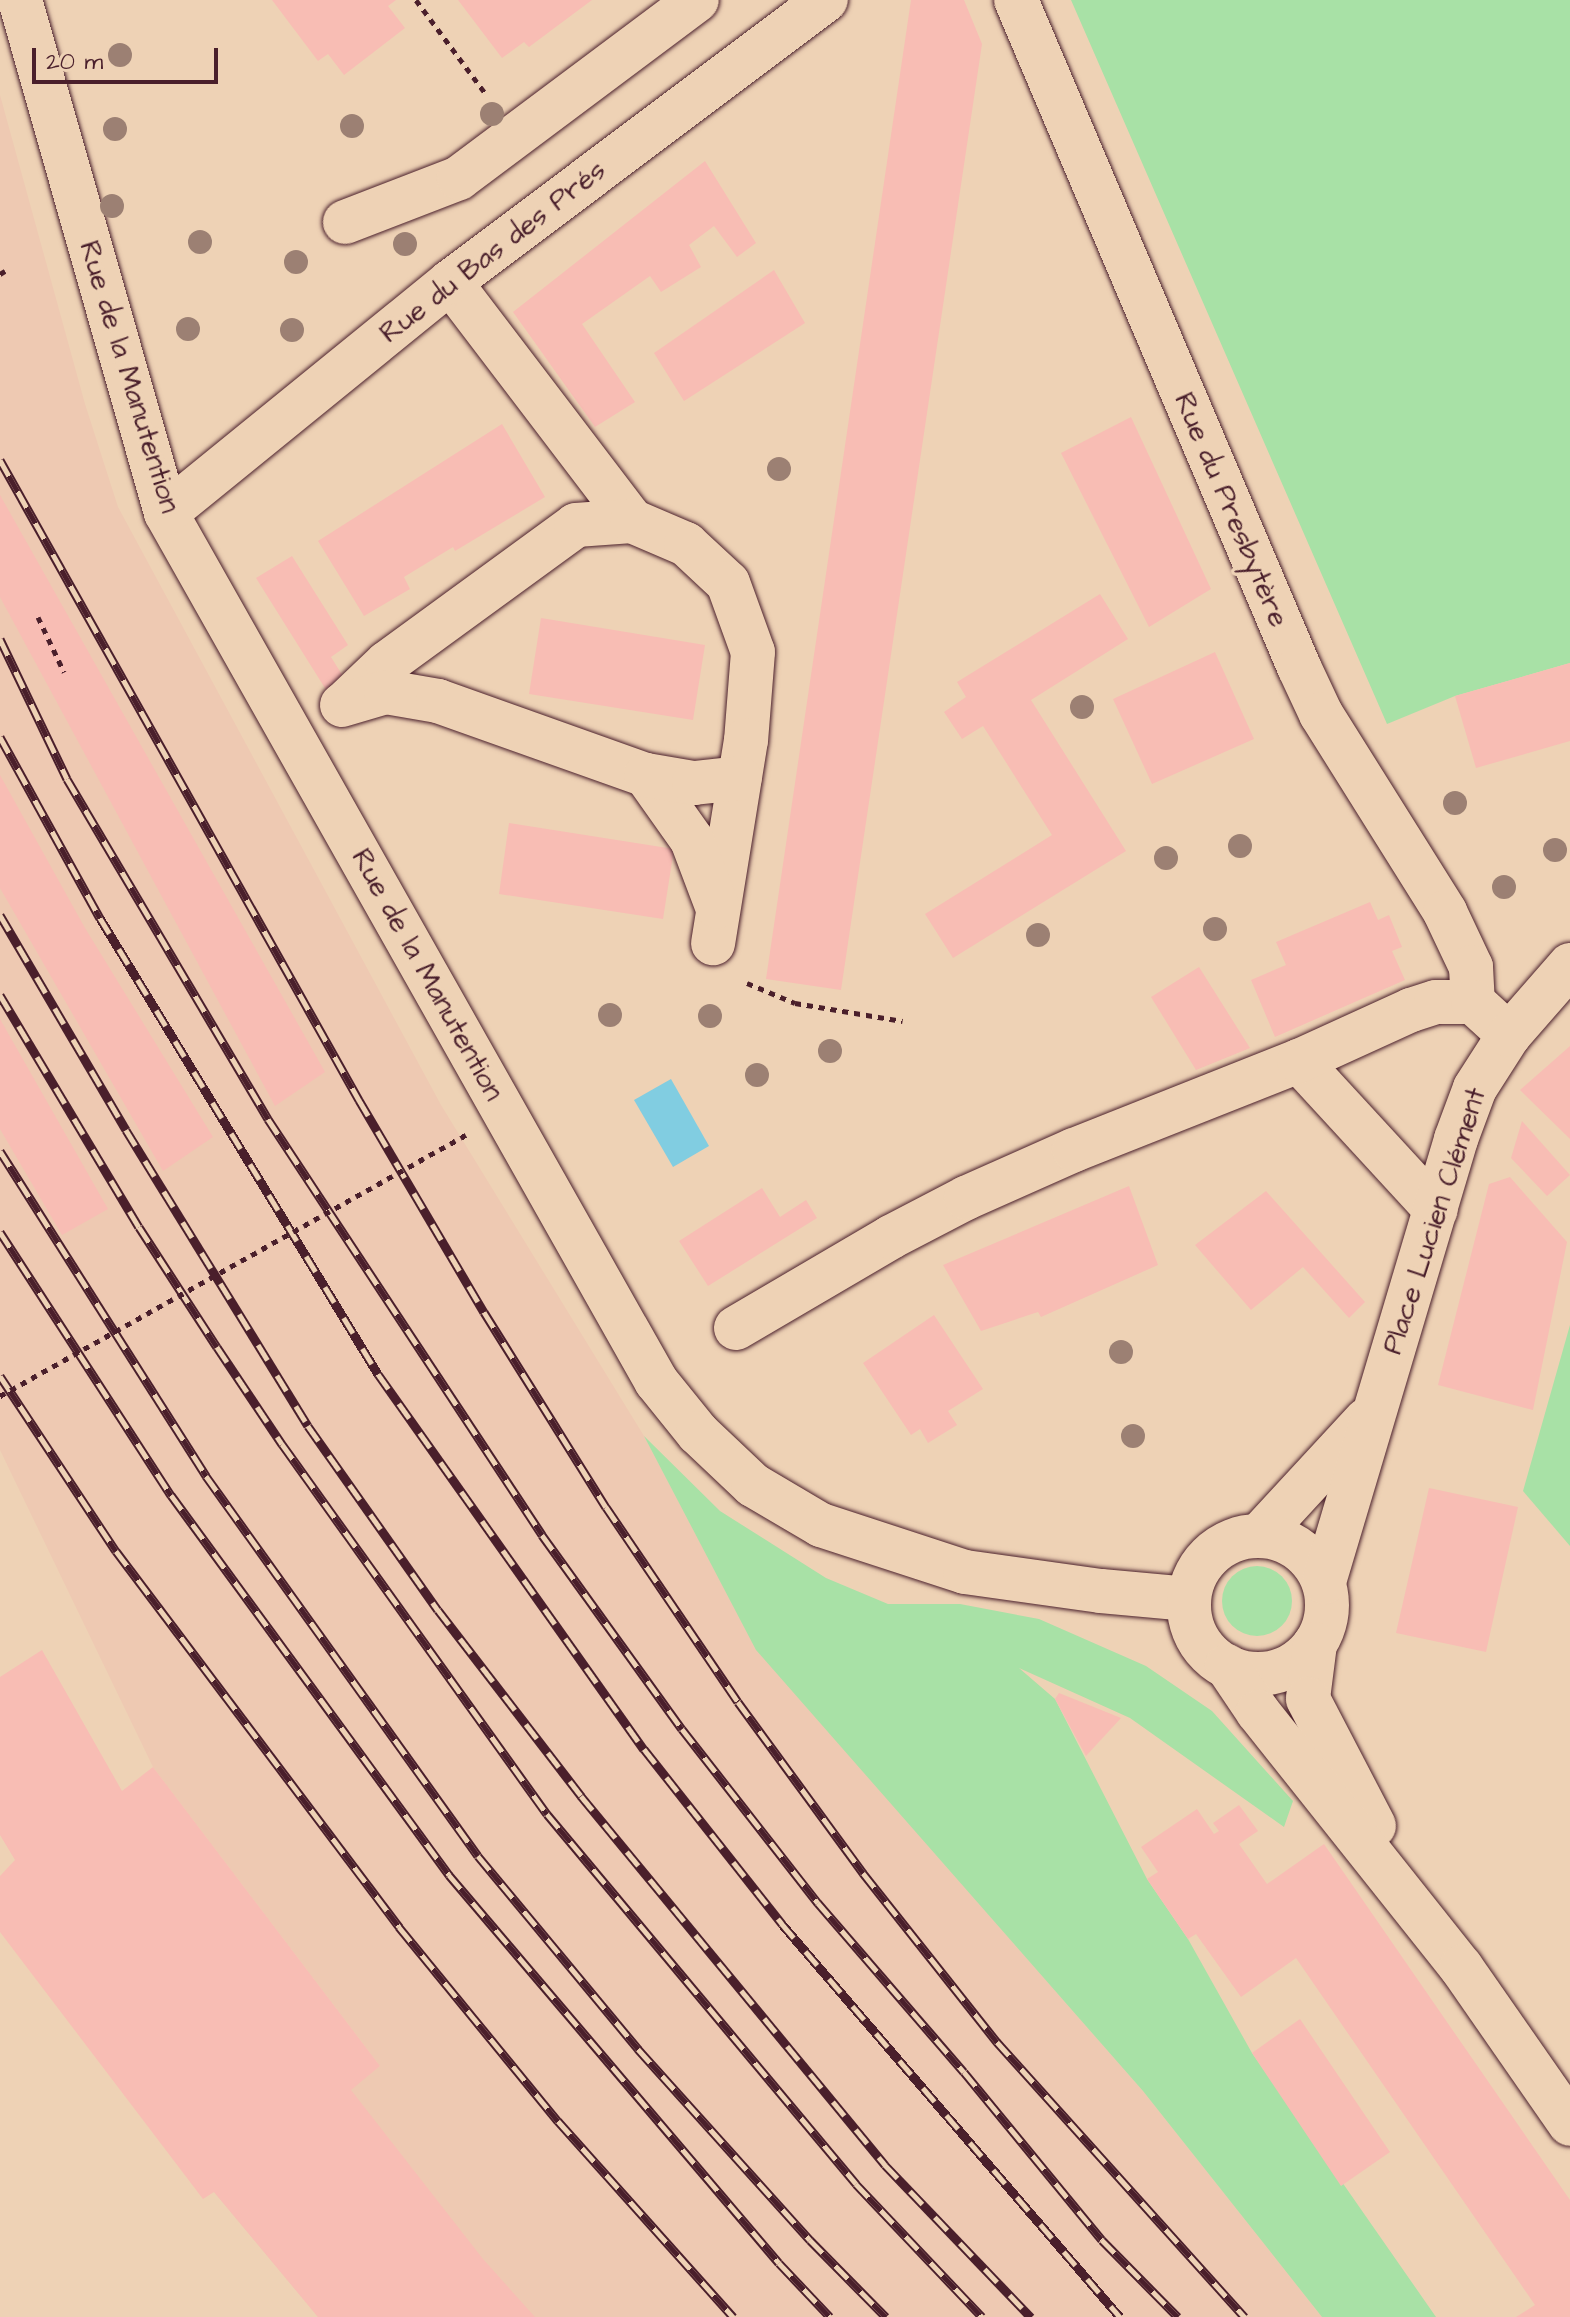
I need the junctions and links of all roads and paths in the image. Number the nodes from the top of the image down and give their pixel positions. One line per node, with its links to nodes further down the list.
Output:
1 (20, 0): 9 (street, Rue de la Manutention)
2 (416, 0): 6 (path)
3 (697, 0): 6 (street)
4 (826, 0): 8 (street, Rue du Bas des Prés)
5 (1016, 0): 19 (street, Rue du Presbytère)
6 (517, 135): 7 (street)
7 (345, 222)
8 (450, 282): 9 (street, Rue du Bas des Prés); 10 (street)
9 (166, 513): 14 (street, Rue de la Manutention)
10 (632, 521): 13 (street); 16 (street)
11 (38, 617): 12 (path)
12 (64, 672)
13 (345, 703): 14 (street); 15 (street)
14 (289, 731): 30 (street, Rue de la Manutention)
15 (646, 775): 16 (street); 17 (street)
16 (740, 778): 17 (street)
17 (715, 924): 20 (path)
18 (1570, 965): 21 (street, Place Lucien Clément)
19 (1473, 1002): 21 (street); 22 (street)
20 (903, 1021)
21 (1509, 1035): 24 (street, Place Lucien Clément)
22 (1299, 1061): 24 (street); 25 (street)
23 (471, 1132): 26 (path, bridge)
24 (1436, 1210): 27 (street, Place Lucien Clément)
25 (736, 1328)
26 (0, 1396)
27 (1372, 1413): 28 (street, Place Lucien Clément); 29 (street, Place Lucien Clément)
28 (1259, 1536): 29 (street); 30 (street)
29 (1324, 1582): 31 (street, Place Lucien Clément)
30 (1189, 1599): 32 (street)
31 (1315, 1644): 32 (street); 33 (street, Place Lucien Clément)
32 (1227, 1666): 33 (street)
33 (1418, 1910): 34 (street)
34 (1570, 2124)

